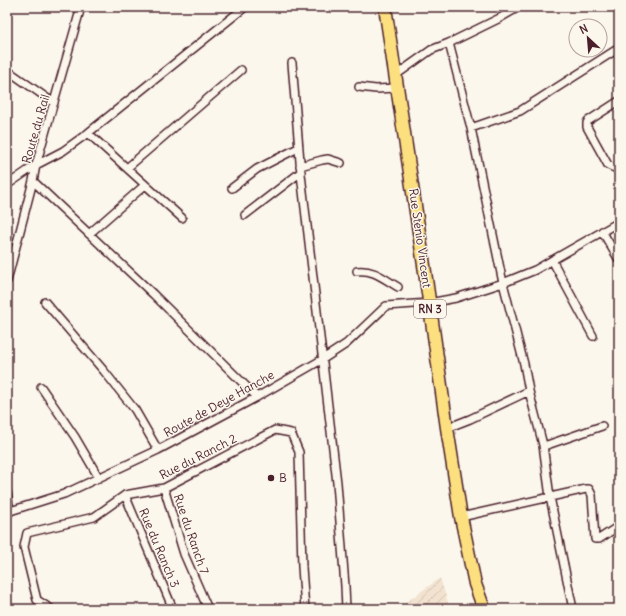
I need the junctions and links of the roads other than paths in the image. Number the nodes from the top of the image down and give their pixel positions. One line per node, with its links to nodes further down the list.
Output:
1 (245, 7): 16 (street)
2 (385, 7): 10 (main road, Rue Sténio Vincent / RN 3)
3 (519, 7): 5 (street)
4 (79, 8): 14 (street, Route du Rail)
5 (450, 43): 10 (street); 15 (street)
6 (619, 48): 15 (street)
7 (292, 63): 17 (street)
8 (7, 70): 14 (street)
9 (241, 70): 20 (street)
10 (396, 75): 12 (main road, Rue Sténio Vincent / RN 3)
11 (359, 87): 12 (street)
12 (397, 88): 39 (main road, Rue Sténio Vincent / RN 3)
13 (619, 101): 22 (street)
14 (54, 103): 19 (street, Route du Rail)
15 (471, 128): 36 (street)
16 (88, 133): 19 (street); 20 (street)
17 (298, 148): 21 (street); 26 (street)
18 (341, 163): 21 (street)
19 (36, 165): 23 (street, Route du Rail); 24 (street)
20 (127, 168): 25 (street)
21 (300, 169): 27 (street); 41 (street)
22 (619, 170)
23 (33, 181): 31 (street); 35 (street, Route du Rail)
24 (7, 185)
25 (145, 185): 28 (street); 31 (street)
26 (232, 188)
27 (245, 215)
28 (182, 218)
29 (619, 222): 30 (street, Route de Deye Hanche)
30 (602, 231): 32 (street, Route de Deye Hanche); 33 (street)
31 (90, 234): 44 (street)
32 (552, 260): 36 (street, Route de Deye Hanche); 40 (street)
33 (619, 260)
34 (357, 271): 37 (street)
35 (7, 281)
36 (503, 283): 39 (street, Route de Deye Hanche); 43 (street)
37 (398, 288)
38 (44, 302): 48 (street)
39 (429, 303): 41 (street, Route de Deye Hanche); 46 (main road, Rue Sténio Vincent / RN 3)
40 (593, 336)
41 (323, 359): 44 (street, Route de Deye Hanche); 61 (street)
42 (41, 387): 49 (street)
43 (529, 391): 46 (street); 47 (street)
44 (257, 397): 48 (street, Route de Deye Hanche)
45 (602, 426): 47 (street)
46 (447, 428): 55 (main road, Rue Sténio Vincent / RN 3)
47 (543, 445): 53 (street)
48 (158, 450): 49 (street, Route de Deye Hanche)
49 (99, 478): 54 (street, Route de Deye Hanche)
50 (164, 488): 52 (street, Rue du Ranch 2); 59 (street, Rue du Ranch 7); 60 (street, Rue du Ranch 2)
51 (7, 492): 54 (street)
52 (125, 495): 57 (street, Rue du Ranch 2); 58 (street, Rue du Ranch 3)
53 (550, 497): 55 (street); 56 (street); 63 (street)
54 (9, 512)
55 (461, 517): 62 (main road, Rue Sténio Vincent / RN 3)
56 (619, 526)
57 (51, 609)
58 (173, 609)
59 (208, 609)
60 (305, 609)
61 (346, 609)
62 (484, 609)
63 (573, 609)

